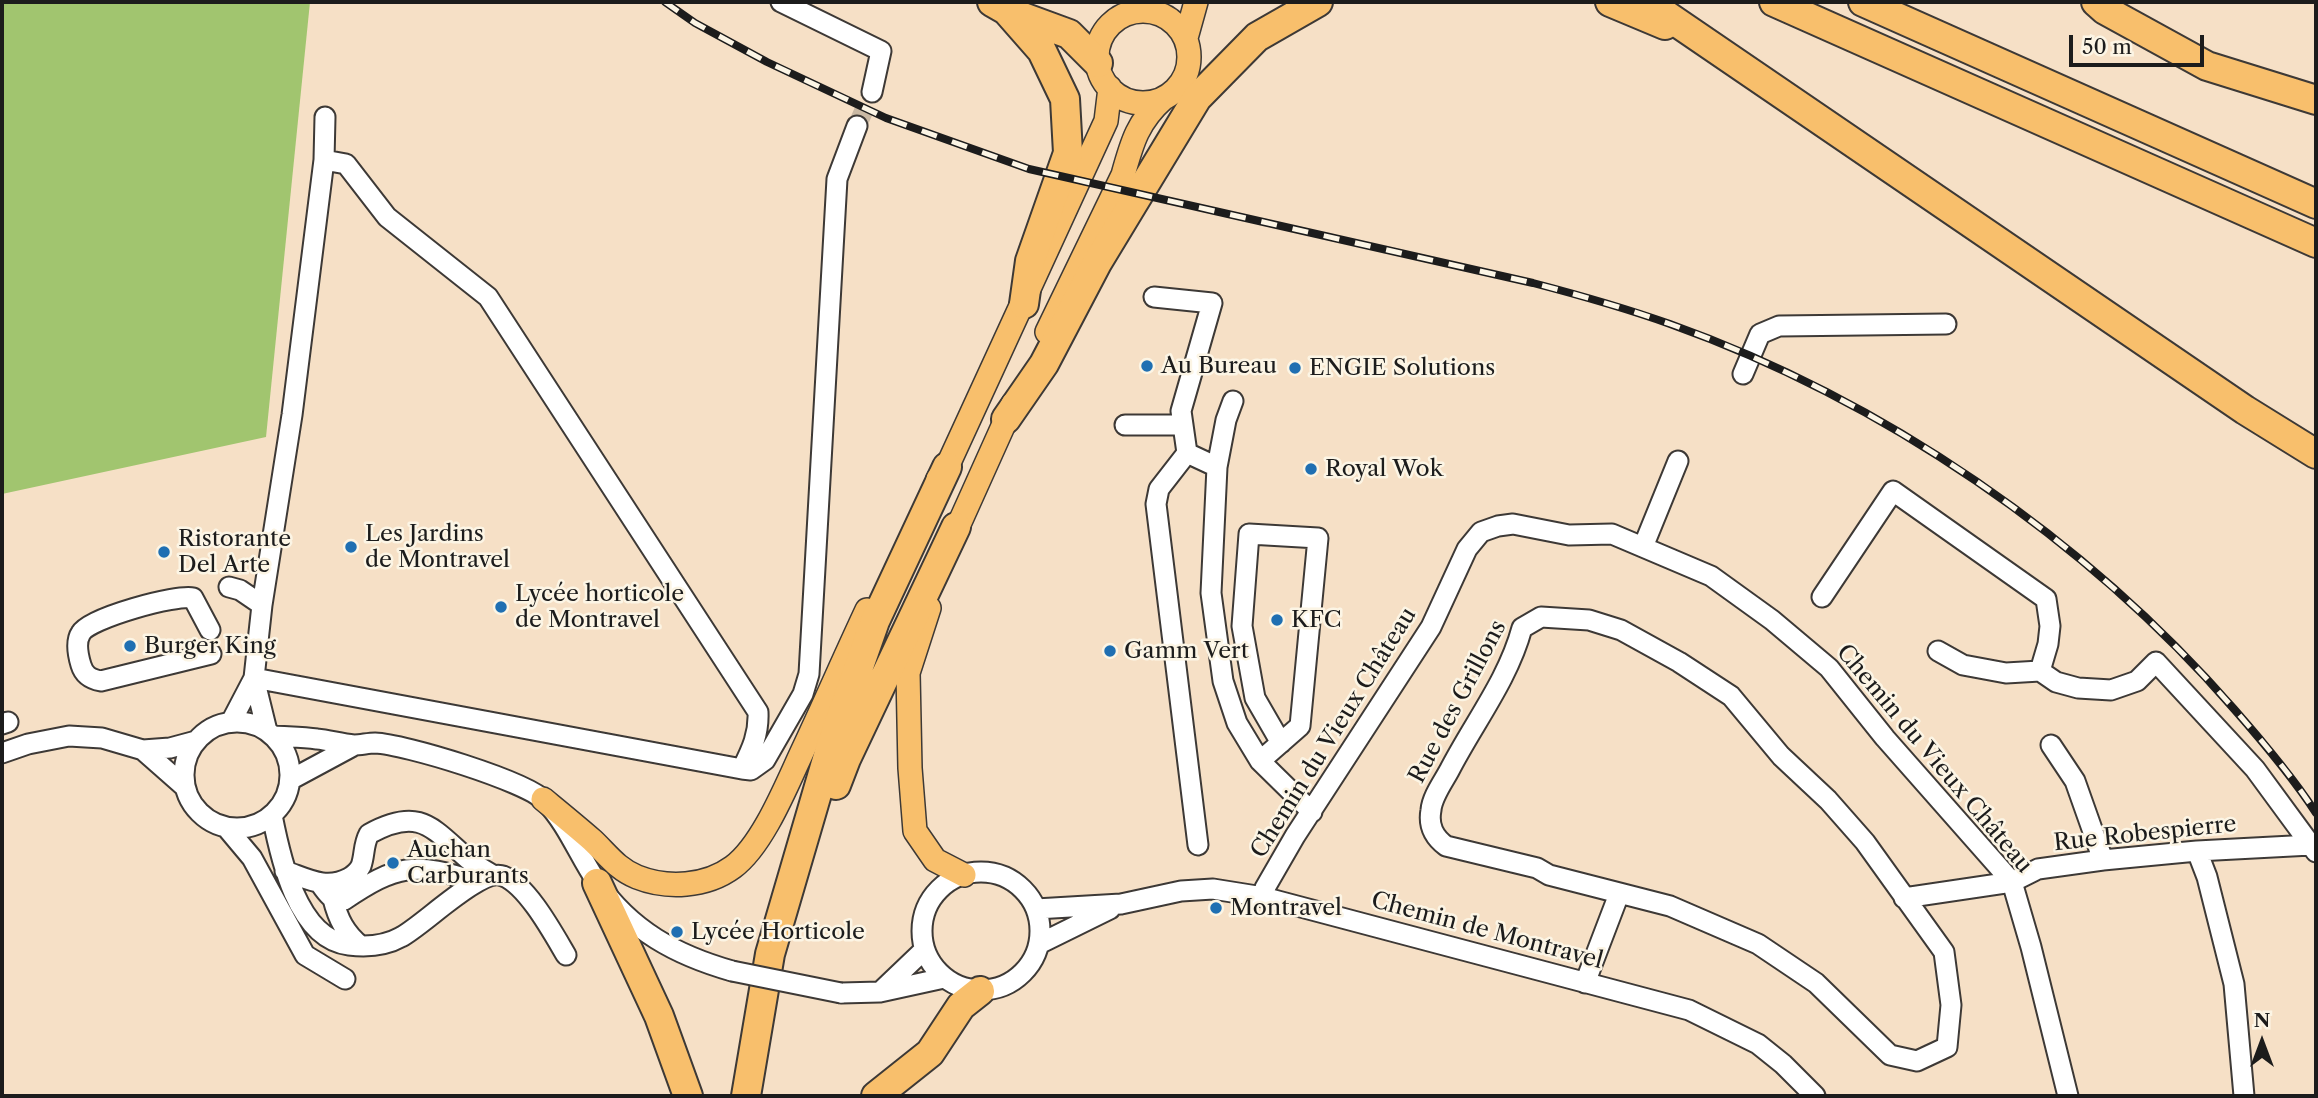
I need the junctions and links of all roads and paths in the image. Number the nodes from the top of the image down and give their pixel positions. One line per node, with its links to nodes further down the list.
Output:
1 (781, 2): 14 (street)
2 (1196, 2): 11 (main road)
3 (1318, 2): 27 (highway)
4 (1610, 2): 12 (highway)
5 (1647, 2): 12 (highway)
6 (1774, 2): 21 (highway)
7 (1863, 2): 20 (highway)
8 (2096, 2): 16 (highway)
9 (999, 6): 13 (highway); 23 (highway)
10 (1149, 6): 11 (main road); 13 (main road)
11 (1186, 38): 15 (main road)
12 (1749, 72): 31 (highway)
13 (1104, 76): 15 (main road); 23 (main road)
14 (872, 92)
15 (1164, 98): 27 (main road)
16 (2316, 100)
17 (325, 117): 19 (street)
18 (857, 126): 54 (street)
19 (324, 160): 39 (street); 54 (street)
20 (2316, 204)
21 (2316, 243)
22 (1154, 297): 29 (street)
23 (1024, 304): 33 (main road)
24 (1946, 324): 25 (street)
25 (1743, 374)
26 (1233, 401): 34 (street)
27 (1006, 419): 35 (main road)
28 (1125, 425): 29 (street)
29 (1183, 425): 30 (street)
30 (1187, 453): 34 (street); 61 (street)
31 (2316, 454)
32 (1679, 462): 36 (street)
33 (947, 467): 57 (main road); 86 (highway)
34 (1217, 467): 53 (street)
35 (956, 527): 66 (main road); 87 (highway)
36 (1643, 547): 58 (street, Chemin du Vieux Château); 69 (street, Chemin du Vieux Château)
37 (229, 587): 39 (street)
38 (1822, 597): 43 (street)
39 (262, 605): 44 (street)
40 (210, 630): 42 (street)
41 (1938, 651): 43 (street)
42 (211, 654)
43 (2040, 671): 62 (street)
44 (254, 678): 45 (street); 46 (street); 54 (street)
45 (231, 722): 46 (street); 47 (street)
46 (270, 733): 49 (street); 55 (street)
47 (196, 741): 51 (street); 56 (street)
48 (1281, 743): 48 (street); 53 (street)
49 (355, 745): 55 (street); 57 (street)
50 (2051, 745): 64 (street)
51 (142, 750): 52 (street); 56 (street)
52 (2, 753)
53 (1260, 761): 58 (street)
54 (742, 769)
55 (290, 780): 59 (street)
56 (185, 787): 60 (street)
57 (543, 799): 68 (street)
58 (1312, 812): 72 (street, Chemin du Vieux Château)
59 (272, 815): 60 (street); 65 (street)
60 (226, 827): 81 (street)
61 (1198, 845)
62 (2314, 848): 63 (street, Rue Robespierre)
63 (2197, 850): 64 (street, Rue Robespierre); 91 (street)
64 (2103, 860): 69 (street, Rue Robespierre)
65 (285, 871): 70 (street); 77 (street)
66 (964, 875): 75 (street); 78 (street)
67 (484, 878): 70 (street); 70 (street); 77 (street); 79 (street)
68 (597, 883): 84 (street, bridge); 85 (highway)
69 (2012, 883): 73 (street, Rue Robespierre); 90 (street, Chemin du Vieux Château)
70 (327, 892): 77 (street)
71 (1619, 894): 73 (street, Rue des Grillons); 73 (street, Rue des Grillons); 82 (street)
72 (1263, 897): 74 (street, Chemin de Montravel); 82 (street, Chemin de Montravel)
73 (1904, 898)
74 (1121, 904): 75 (street, Chemin de Montravel); 76 (street, Chemin de Montravel)
75 (1036, 909): 76 (street)
76 (1039, 944): 83 (street)
77 (361, 946)
78 (925, 950): 80 (street); 84 (street)
79 (566, 954)
80 (944, 978): 83 (street); 84 (street)
81 (345, 979)
82 (1585, 982): 89 (street, Chemin de Montravel)
83 (980, 991): 88 (highway)
84 (880, 992)
85 (688, 1096)
86 (747, 1096)
87 (760, 1096)
88 (876, 1096)
89 (1815, 1096)
90 (2068, 1096)
91 (2244, 1096)

